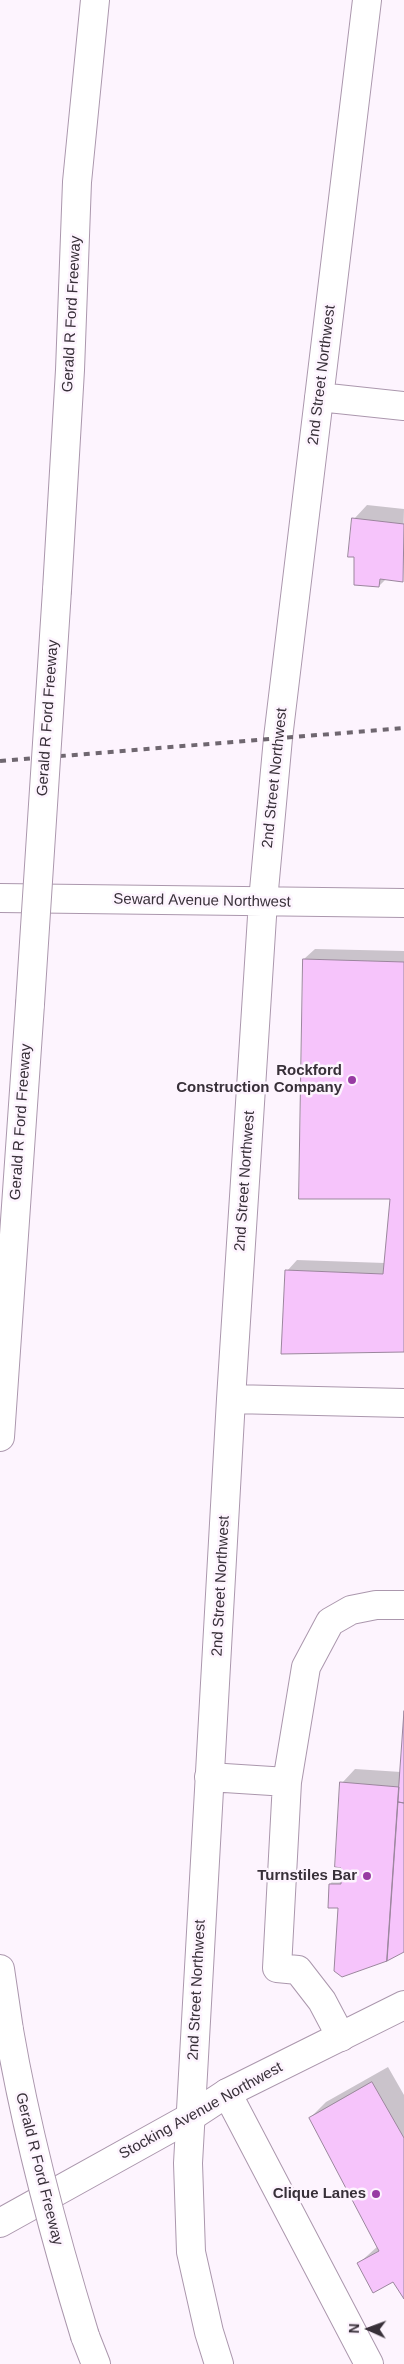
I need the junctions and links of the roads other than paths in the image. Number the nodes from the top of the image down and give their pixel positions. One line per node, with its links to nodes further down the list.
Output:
1 (95, 0): 10 (main road, Gerald R Ford Freeway, bridge)
2 (367, 0): 3 (main road, 2nd Street Northwest)
3 (319, 397): 4 (main road); 6 (main road, 2nd Street Northwest)
4 (404, 406)
5 (0, 898): 6 (main road, Seward Avenue Northwest)
6 (263, 901): 7 (main road, Seward Avenue Northwest); 8 (main road, 2nd Street Northwest)
7 (404, 903)
8 (231, 1399): 9 (main road); 12 (main road, 2nd Street Northwest)
9 (404, 1402)
10 (0, 1437)
11 (404, 1605): 13 (main road)
12 (209, 1777): 13 (main road); 18 (main road, 2nd Street Northwest)
13 (287, 1782): 16 (main road)
14 (0, 1969): 20 (main road, Gerald R Ford Freeway, bridge)
15 (404, 2005): 16 (main road, Stocking Avenue Northwest)
16 (341, 2037): 17 (main road, Stocking Avenue Northwest)
17 (227, 2093): 18 (main road, Stocking Avenue Northwest); 22 (main road)
18 (189, 2118): 19 (main road, Stocking Avenue Northwest); 21 (main road, 2nd Street Northwest)
19 (0, 2223)
20 (96, 2364)
21 (219, 2364)
22 (369, 2364)

